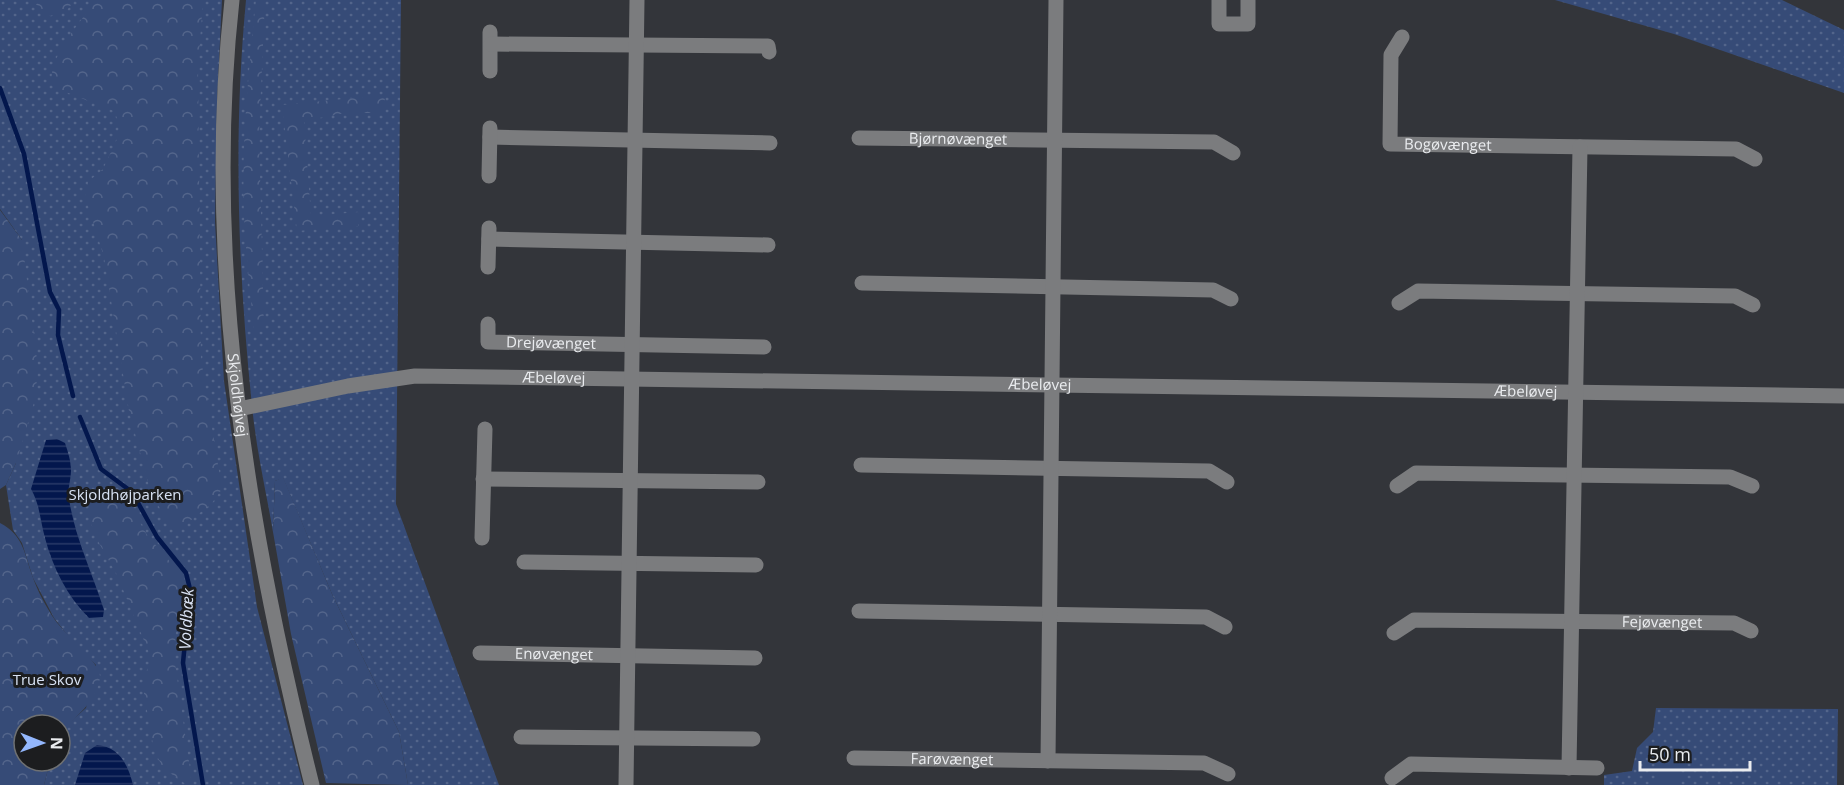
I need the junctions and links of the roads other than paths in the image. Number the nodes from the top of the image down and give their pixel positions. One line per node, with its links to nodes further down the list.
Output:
1 (232, 0): 34 (street, Skjoldhøjvej)
2 (637, 0): 7 (street)
3 (1056, 0): 12 (street)
4 (1219, 0): 5 (street)
5 (1248, 0)
6 (1402, 37): 14 (street, Bogøvænget)
7 (636, 45): 8 (street); 9 (street); 11 (street)
8 (769, 52)
9 (490, 71)
10 (859, 138): 12 (street, Bjørnøvænget)
11 (635, 139): 13 (street); 17 (street); 18 (street)
12 (1056, 141): 15 (street, Bjørnøvænget); 22 (street)
13 (770, 143)
14 (1580, 147): 16 (street, Bogøvænget); 23 (street)
15 (1233, 153)
16 (1755, 159)
17 (489, 176)
18 (634, 241): 19 (street); 20 (street); 28 (street)
19 (768, 245)
20 (488, 267)
21 (862, 283): 22 (street)
22 (1055, 287): 24 (street); 31 (street)
23 (1576, 295): 25 (street); 26 (street); 32 (street)
24 (1231, 299)
25 (1399, 303)
26 (1753, 305)
27 (488, 324): 28 (street, Drejøvænget)
28 (632, 345): 29 (street, Drejøvænget); 30 (street)
29 (764, 346)
30 (631, 379): 31 (street, Æbeløvej); 34 (street, Æbeløvej); 40 (street)
31 (1053, 387): 32 (street, Æbeløvej); 37 (street)
32 (1575, 392): 33 (street, Æbeløvej); 38 (street)
33 (1844, 396)
34 (239, 409): 67 (street, Skjoldhøjvej)
35 (485, 429): 39 (street)
36 (861, 465): 37 (street)
37 (1052, 467): 42 (street); 50 (street)
38 (1574, 475): 43 (street); 44 (street); 51 (street)
39 (483, 479): 40 (street); 45 (street)
40 (630, 481): 41 (street); 47 (street)
41 (758, 482)
42 (1227, 482)
43 (1397, 486)
44 (1752, 486)
45 (482, 538)
46 (524, 562): 47 (street)
47 (629, 564): 48 (street); 56 (street)
48 (756, 565)
49 (859, 611): 50 (street)
50 (1050, 615): 52 (street); 62 (street)
51 (1571, 621): 53 (street, Fejøvænget); 54 (street, Fejøvænget); 63 (street)
52 (1225, 627)
53 (1750, 631)
54 (1394, 633)
55 (480, 653): 56 (street, Enøvænget)
56 (628, 656): 57 (street, Enøvænget); 59 (street)
57 (755, 658)
58 (521, 737): 59 (street)
59 (627, 738): 60 (street); 68 (street)
60 (753, 739)
61 (855, 758): 62 (street, Farøvænget)
62 (1048, 761): 65 (street, Farøvænget)
63 (1569, 768): 64 (street); 66 (street)
64 (1597, 768)
65 (1228, 774)
66 (1392, 778)
67 (312, 785)
68 (626, 785)

